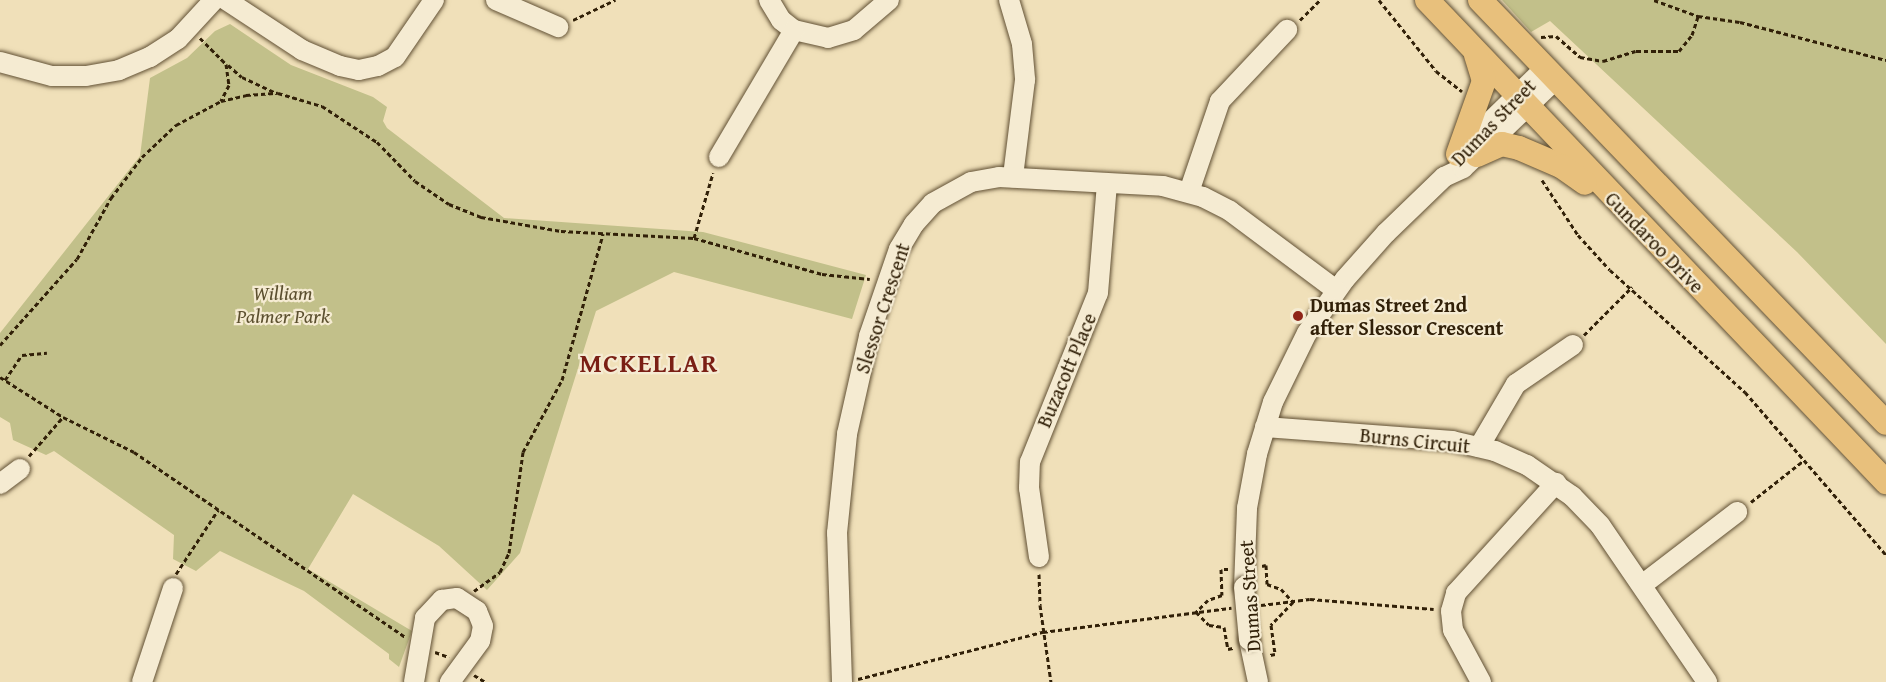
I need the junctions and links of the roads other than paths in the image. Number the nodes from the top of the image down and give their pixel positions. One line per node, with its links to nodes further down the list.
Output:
1 (214, 0): 14 (street)
2 (226, 0): 3 (street)
3 (434, 0)
4 (496, 0): 10 (street)
5 (769, 0): 11 (street)
6 (889, 0): 11 (street)
7 (1010, 0): 19 (street)
8 (1427, 0): 13 (main road, Gundaroo Drive)
9 (1480, 0): 15 (main road, Gundaroo Drive)
10 (558, 27)
11 (794, 30): 18 (street)
12 (1287, 30): 21 (street)
13 (1474, 50): 16 (main road, Gundaroo Drive); 17 (main road)
14 (0, 62)
15 (1550, 74): 16 (street, Dumas Street); 25 (main road, Gundaroo Drive)
16 (1522, 101): 17 (street, Dumas Street); 22 (main road, Gundaroo Drive)
17 (1468, 154): 22 (main road); 23 (street, Dumas Street)
18 (719, 157)
19 (1013, 177): 20 (street, Slessor Crescent); 36 (street, Slessor Crescent)
20 (1107, 183): 21 (street, Slessor Crescent); 33 (street, Buzacott Place)
21 (1189, 192): 23 (street, Slessor Crescent)
22 (1622, 208): 29 (main road, Gundaroo Drive)
23 (1336, 290): 26 (street, Dumas Street)
24 (1573, 345): 27 (street)
25 (1886, 423)
26 (1265, 427): 27 (street, Burns Circuit); 40 (street, Dumas Street, bridge)
27 (1479, 447): 30 (street, Burns Circuit)
28 (20, 469): 31 (street)
29 (1886, 482)
30 (1556, 483): 34 (street, Burns Circuit); 41 (street)
31 (0, 484)
32 (1737, 512): 34 (street)
33 (1039, 557)
34 (1642, 585): 42 (street, Burns Circuit)
35 (173, 588): 37 (street)
36 (849, 681)
37 (142, 682)
38 (414, 682): 39 (street)
39 (450, 682)
40 (1257, 682)
41 (1481, 682)
42 (1707, 682)

